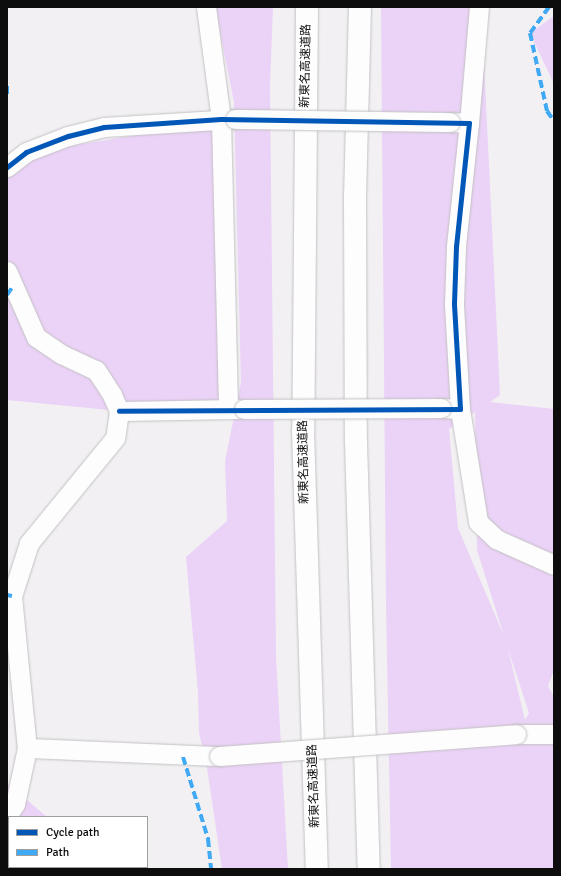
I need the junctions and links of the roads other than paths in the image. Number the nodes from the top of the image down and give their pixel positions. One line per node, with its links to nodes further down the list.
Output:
1 (206, 7): 5 (street)
2 (307, 7): 16 (highway, 新東名高速道路)
3 (360, 7): 17 (highway)
4 (479, 7): 6 (street)
5 (228, 119): 6 (street, bridge); 7 (street); 9 (street)
6 (469, 122): 10 (street)
7 (7, 167)
8 (7, 271): 11 (street)
9 (236, 409): 10 (street, bridge); 11 (street)
10 (460, 409): 12 (street)
11 (119, 411): 14 (street)
12 (554, 565)
13 (554, 734): 14 (street, bridge)
14 (27, 748): 15 (street)
15 (7, 816)
16 (317, 869)
17 (369, 869)

